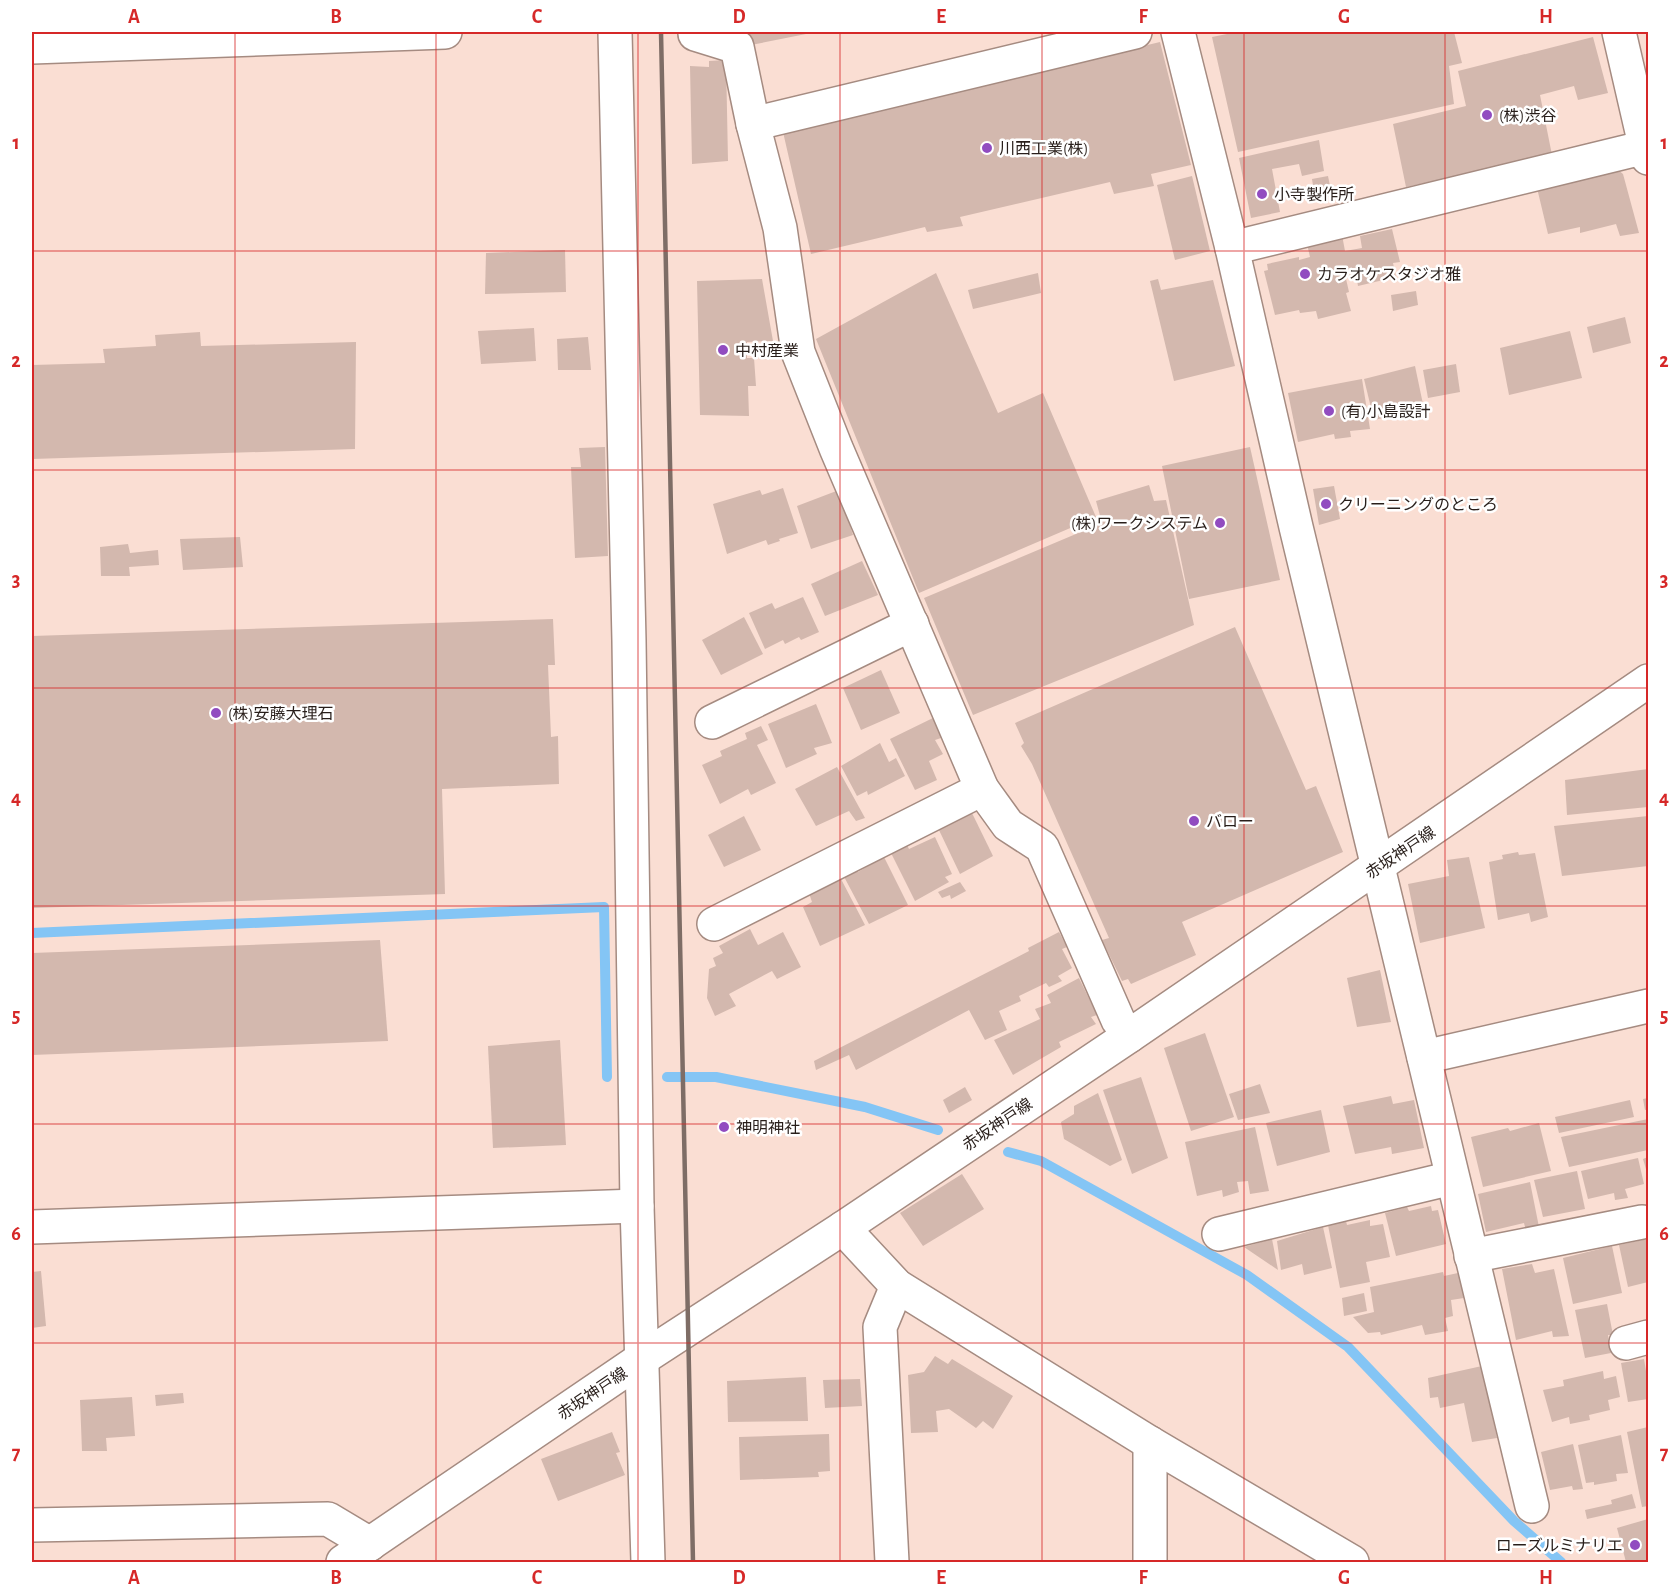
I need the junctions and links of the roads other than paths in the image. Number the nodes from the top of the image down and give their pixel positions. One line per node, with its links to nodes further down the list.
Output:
1 (445, 32): 7 (street)
2 (615, 32): 21 (street)
3 (695, 32): 8 (street)
4 (1135, 32): 8 (street)
5 (1178, 32): 10 (street)
6 (1619, 32): 9 (street)
7 (32, 47)
8 (753, 123): 11 (street)
9 (1647, 153): 10 (street)
10 (1232, 248): 15 (street)
11 (912, 624): 13 (street); 14 (street)
12 (1648, 681): 15 (street, 赤坂神戸線)
13 (712, 723)
14 (982, 789): 16 (street); 18 (street)
15 (1379, 866): 18 (street, 赤坂神戸線); 19 (street)
16 (714, 924)
17 (1648, 1006): 19 (street)
18 (1128, 1036): 24 (street, 赤坂神戸線)
19 (1424, 1057): 20 (street)
20 (1452, 1178): 25 (street); 26 (street)
21 (638, 1206): 23 (street); 28 (street)
22 (1642, 1222): 26 (street)
23 (32, 1227)
24 (843, 1228): 27 (street); 28 (street, 赤坂神戸線)
25 (1219, 1234)
26 (1471, 1256): 30 (street)
27 (897, 1286): 29 (street); 35 (street)
28 (643, 1358): 32 (street, 赤坂神戸線); 34 (street)
29 (1150, 1443): 36 (street); 37 (street)
30 (1532, 1506)
31 (32, 1525): 32 (street)
32 (370, 1544): 33 (street, 赤坂神戸線)
33 (343, 1563)
34 (648, 1563)
35 (892, 1563)
36 (1150, 1563)
37 (1352, 1563)

